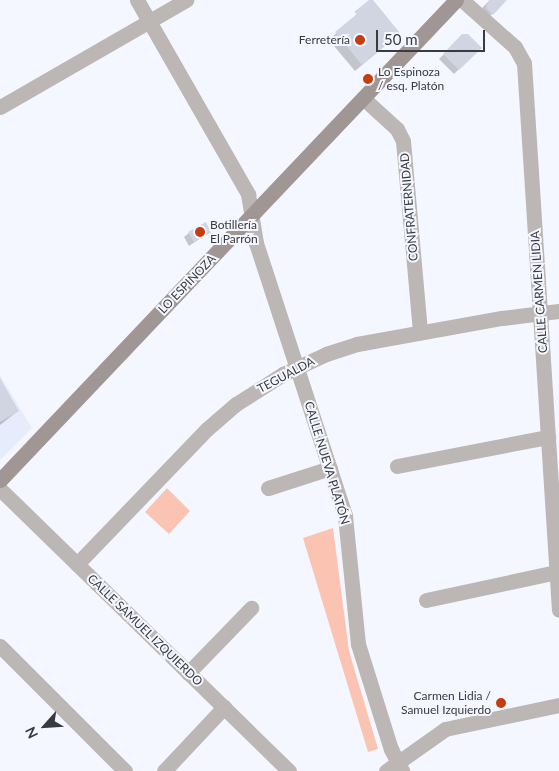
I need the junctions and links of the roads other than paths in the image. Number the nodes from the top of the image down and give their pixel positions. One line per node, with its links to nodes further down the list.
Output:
1 (137, 0): 5 (street, CALLE NUEVA PLATÓN)
2 (186, 0): 5 (street)
3 (456, 0): 6 (main road, LO ESPINOZA)
4 (462, 0): 10 (street, CALLE CARMEN LIDIA)
5 (149, 22): 7 (street); 8 (street, CALLE NUEVA PLATÓN)
6 (363, 98): 8 (main road, LO ESPINOZA); 11 (street, CONFRATERNIDAD)
7 (0, 107)
8 (252, 216): 12 (street, CALLE NUEVA PLATÓN); 16 (main road, LO ESPINOZA)
9 (559, 312): 10 (street, TEGUALDA)
10 (540, 313): 11 (street, TEGUALDA); 13 (street, CALLE CARMEN LIDIA)
11 (420, 332): 12 (street, TEGUALDA)
12 (297, 368): 15 (street, CALLE NUEVA PLATÓN); 19 (street, TEGUALDA)
13 (548, 437): 14 (street); 20 (street, CALLE CARMEN LIDIA)
14 (397, 466)
15 (330, 468): 17 (street); 28 (street, CALLE NUEVA PLATÓN)
16 (0, 480)
17 (268, 488)
18 (0, 489): 19 (street, CALLE SAMUEL IZQUIERDO)
19 (77, 564): 25 (street, CALLE SAMUEL IZQUIERDO)
20 (557, 572): 21 (street); 23 (street, CALLE CARMEN LIDIA)
21 (426, 600)
22 (251, 608): 25 (street)
23 (559, 610)
24 (0, 646): 29 (street)
25 (188, 673): 27 (street, CALLE SAMUEL IZQUIERDO)
26 (559, 706): 28 (street)
27 (224, 708): 30 (street); 31 (street, CALLE SAMUEL IZQUIERDO)
28 (395, 768)
29 (125, 771)
30 (164, 771)
31 (289, 771)

